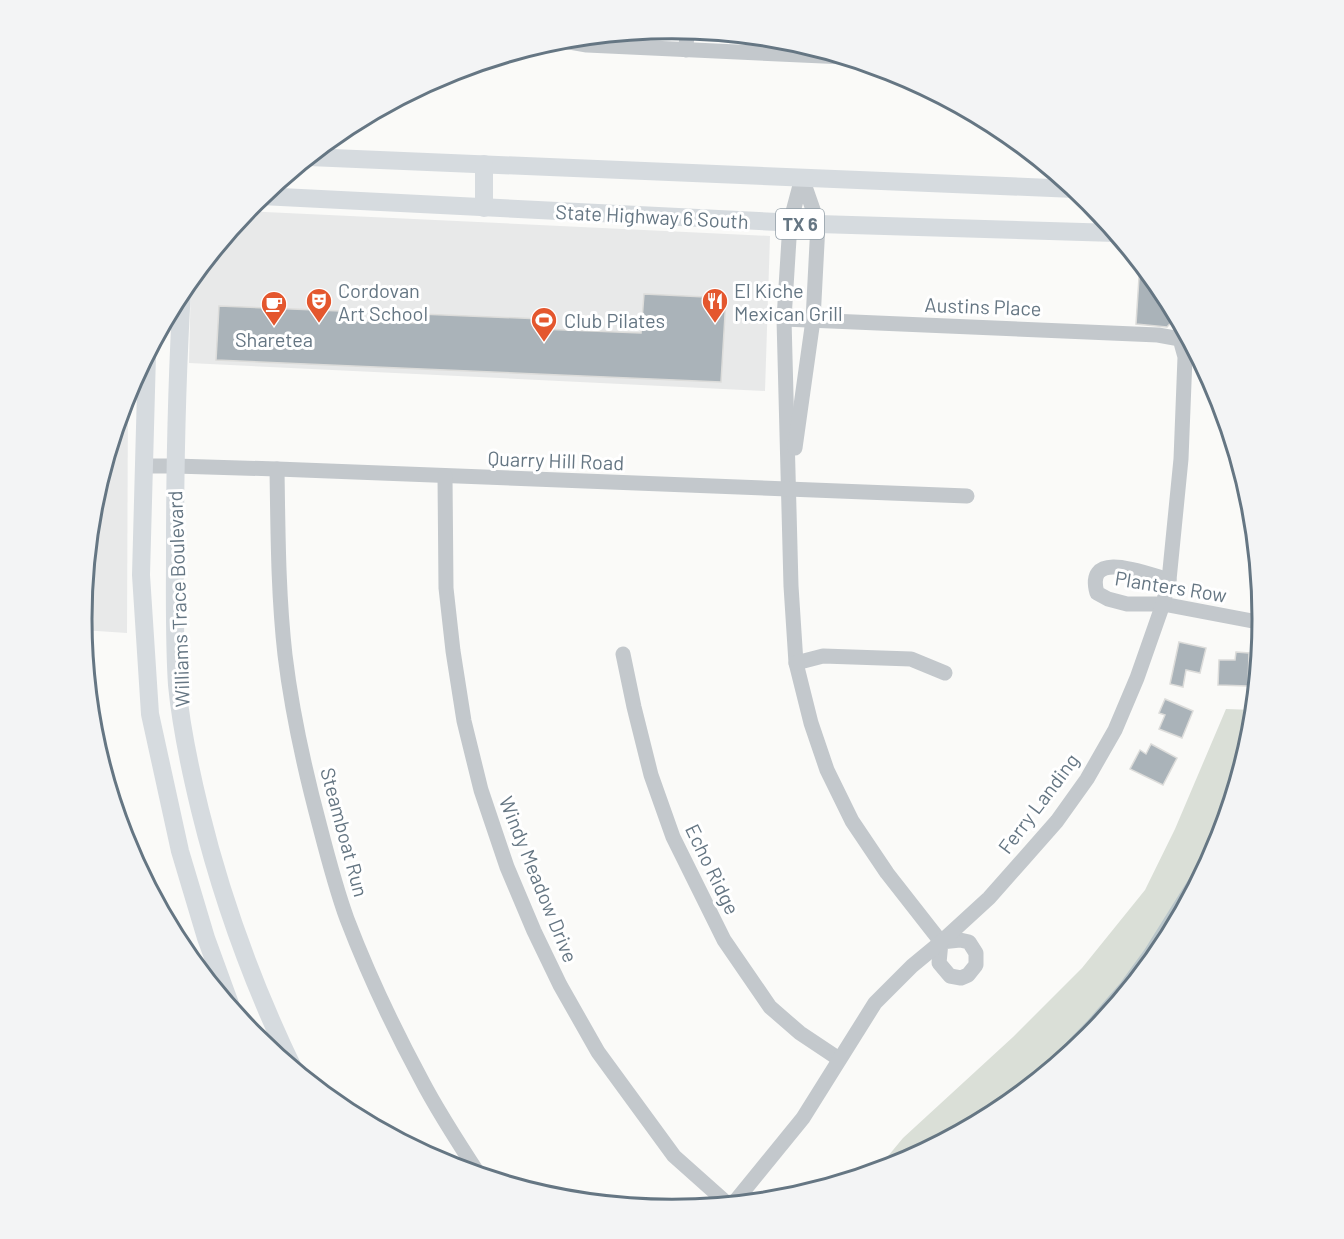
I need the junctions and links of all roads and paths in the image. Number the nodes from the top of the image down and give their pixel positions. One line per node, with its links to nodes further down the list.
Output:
1 (687, 39): 3 (street)
2 (589, 45): 3 (street)
3 (686, 50): 4 (street)
4 (807, 55)
5 (321, 157): 6 (main road)
6 (484, 164): 7 (main road); 10 (main road)
7 (802, 178): 8 (main road); 11 (street); 12 (street)
8 (1061, 188)
9 (275, 197): 10 (main road, State Highway 6 South / TX 6)
10 (484, 208): 11 (main road, State Highway 6 South / TX 6)
11 (790, 223): 12 (main road, State Highway 6 South / TX 6); 15 (street)
12 (818, 224): 13 (main road, State Highway 6 South / TX 6); 16 (street)
13 (1104, 233)
14 (181, 309): 20 (main road, Williams Trace Boulevard)
15 (784, 319): 16 (street, Austins Place); 23 (street)
16 (813, 320): 17 (street, Austins Place); 23 (street)
17 (1180, 339): 25 (street, Ferry Landing)
18 (146, 373): 19 (main road, Williams Trace Boulevard)
19 (144, 466): 20 (street, Quarry Hill Road); 32 (main road, Williams Trace Boulevard)
20 (175, 466): 21 (street, Quarry Hill Road); 33 (main road, Williams Trace Boulevard)
21 (277, 469): 22 (street, Quarry Hill Road); 35 (street, Steamboat Run)
22 (444, 476): 23 (street, Quarry Hill Road); 37 (street, Windy Meadow Drive)
23 (789, 489): 24 (street, Quarry Hill Road); 29 (street)
24 (967, 496)
25 (1169, 580): 26 (street, Ferry Landing); 26 (street, Planters Row)
26 (1163, 604): 27 (street, Planters Row); 31 (street, Ferry Landing)
27 (1252, 621)
28 (623, 654): 34 (street, Echo Ridge)
29 (796, 663): 30 (street); 31 (street)
30 (945, 673)
31 (941, 942): 34 (street, Ferry Landing)
32 (224, 989)
33 (286, 1053)
34 (839, 1059): 36 (street, Ferry Landing)
35 (473, 1165)
36 (740, 1196)
37 (721, 1198)

